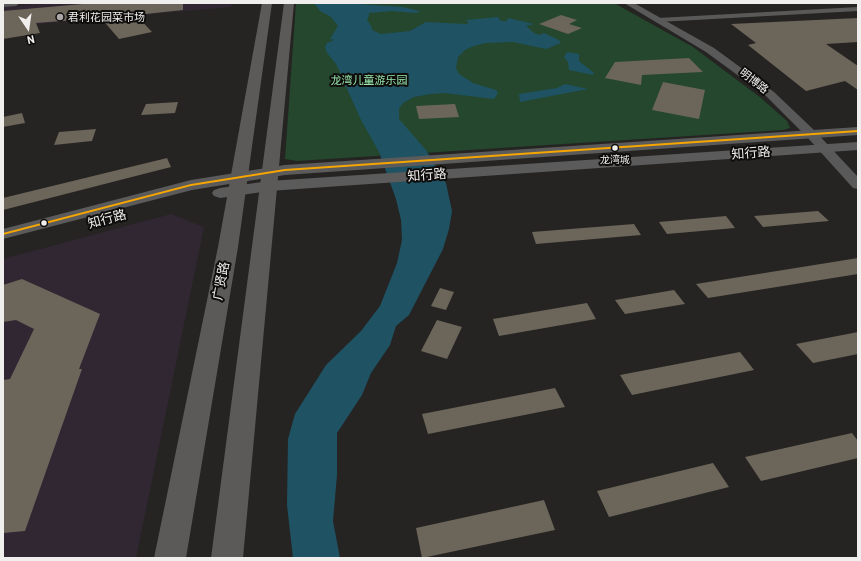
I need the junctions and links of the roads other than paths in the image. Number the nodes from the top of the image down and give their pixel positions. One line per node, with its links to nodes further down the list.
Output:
1 (16, 3): 5 (street)
2 (267, 3): 14 (main road, 广贤路)
3 (289, 3): 13 (main road)
4 (628, 3): 7 (street, 明博路)
5 (3, 4)
6 (858, 9): 7 (street)
7 (658, 20): 9 (street, 明博路)
8 (858, 131): 9 (main road, 知行路)
9 (811, 134): 11 (street, 明博路); 12 (main road, 知行路)
10 (858, 146): 11 (main road, 知行路)
11 (824, 149): 12 (main road, 知行路); 15 (street, 明博路)
12 (447, 166): 13 (main road, 知行路)
13 (269, 179): 14 (main road, 知行路); 19 (main road)
14 (237, 183): 16 (main road, 知行路); 17 (main road, 知行路); 18 (main road, 广贤路)
15 (858, 185)
16 (3, 234)
17 (3, 246)
18 (170, 558)
19 (227, 558)

